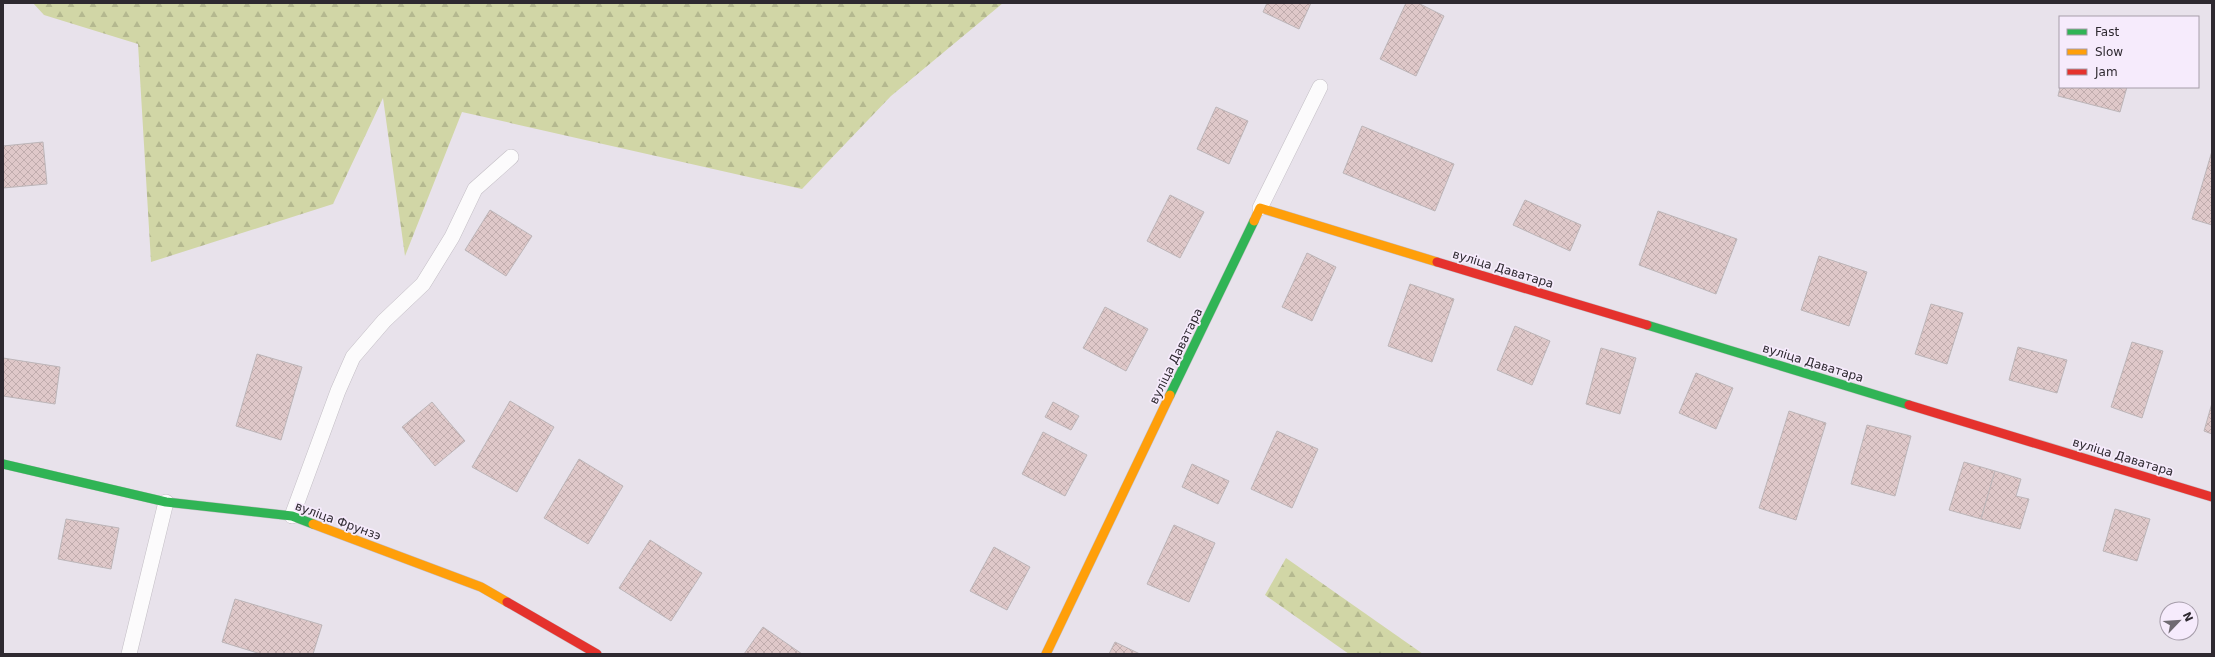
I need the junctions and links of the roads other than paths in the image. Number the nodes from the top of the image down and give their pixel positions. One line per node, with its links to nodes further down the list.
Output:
1 (1320, 87): 3 (lane)
2 (511, 157): 7 (lane)
3 (1260, 208): 5 (street, вуліца Даватара); 10 (street, вуліца Даватара)
4 (3, 464): 6 (street, вуліца Фрунзэ)
5 (2212, 497)
6 (166, 502): 7 (street, вуліца Фрунзэ); 8 (lane)
7 (292, 516): 9 (street, вуліца Фрунзэ)
8 (129, 654)
9 (597, 654)
10 (1046, 654)

